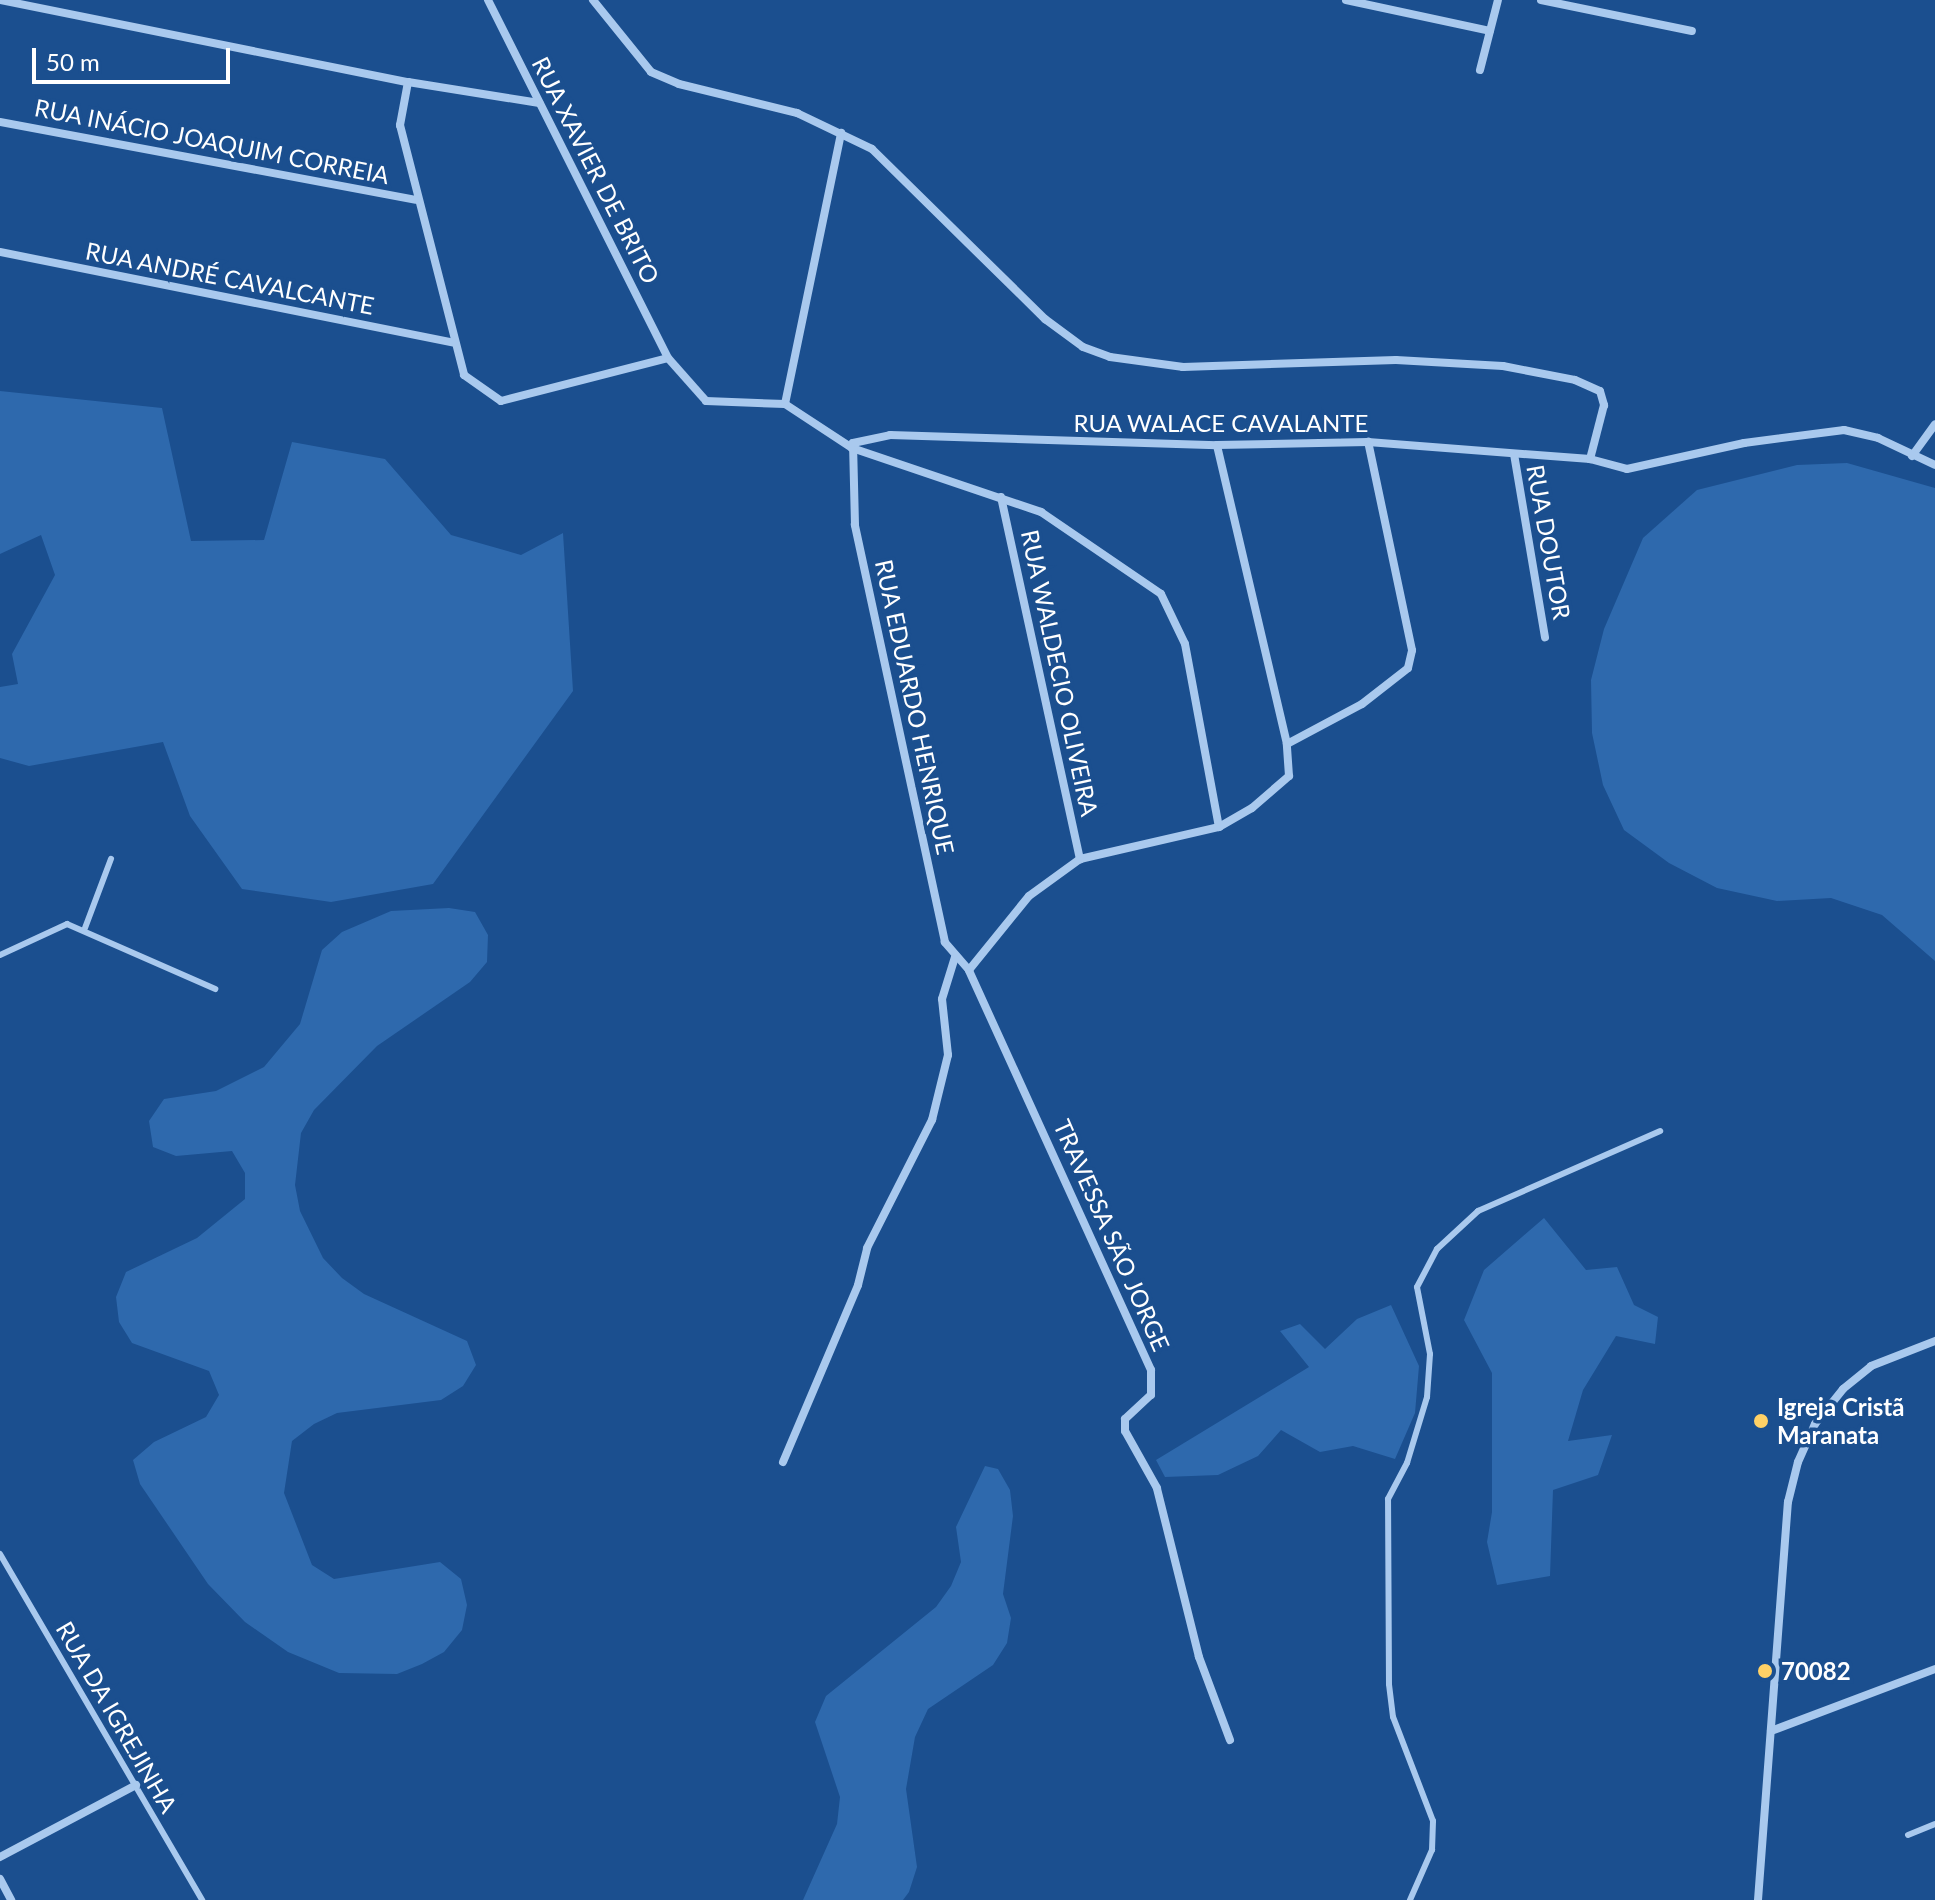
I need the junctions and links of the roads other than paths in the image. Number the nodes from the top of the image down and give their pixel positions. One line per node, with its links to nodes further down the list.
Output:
1 (0, 0): 12 (street)
2 (488, 0): 13 (street, RUA XAVIER DE BRITO)
3 (593, 0): 15 (street)
4 (1346, 0): 9 (street)
5 (1498, 0): 9 (street)
6 (1541, 0): 8 (street)
7 (1607, 0): 8 (street)
8 (1605, 11): 10 (street)
9 (1490, 31): 11 (street)
10 (1692, 31)
11 (1480, 70)
12 (408, 82): 13 (street); 16 (street)
13 (539, 103): 19 (street, RUA XAVIER DE BRITO)
14 (0, 122): 16 (street, RUA INÁCIO JOAQUIM CORREIA)
15 (841, 133): 20 (street); 27 (street)
16 (416, 200): 18 (street)
17 (0, 252): 18 (street, RUA ANDRÉ CAVALCANTE)
18 (452, 342): 19 (street)
19 (668, 358): 20 (street, RUA XAVIER DE BRITO)
20 (785, 404): 23 (street)
21 (1935, 424): 26 (street)
22 (1368, 442): 24 (street, RUA WALACE CAVALANTE); 25 (street, RUA WALACE CAVALANTE); 31 (street)
23 (853, 445): 24 (street, RUA WALACE CAVALANTE); 29 (street); 37 (street, RUA EDUARDO HENRIQUE)
24 (1217, 445): 31 (street)
25 (1514, 454): 27 (street, RUA WALACE CAVALANTE); 30 (street, RUA DOUTOR)
26 (1912, 456): 27 (street, RUA WALACE CAVALANTE); 28 (street, RUA WALACE CAVALANTE)
27 (1590, 459)
28 (1935, 465)
29 (1001, 497): 32 (street); 34 (street, RUA WALDECIO OLIVEIRA)
30 (1545, 637)
31 (1287, 744): 32 (street)
32 (1219, 827): 34 (street)
33 (111, 859): 35 (lane)
34 (1080, 859): 38 (street)
35 (85, 928): 36 (lane); 39 (lane)
36 (0, 955)
37 (955, 957): 38 (street, RUA EDUARDO HENRIQUE); 42 (street)
38 (969, 970): 46 (street, TRAVESSA SÃO JORGE)
39 (215, 989)
40 (1660, 1131): 54 (lane)
41 (1935, 1341): 45 (street)
42 (783, 1462)
43 (0, 1554): 47 (lane, RUA DA IGREJINHA)
44 (1935, 1669): 45 (street)
45 (1771, 1731): 55 (street)
46 (1230, 1740)
47 (136, 1785): 50 (street); 53 (lane, RUA DA IGREJINHA)
48 (1935, 1824): 49 (lane)
49 (1908, 1835)
50 (0, 1857)
51 (0, 1879): 52 (street)
52 (11, 1900)
53 (202, 1900)
54 (1410, 1900)
55 (1758, 1900)

